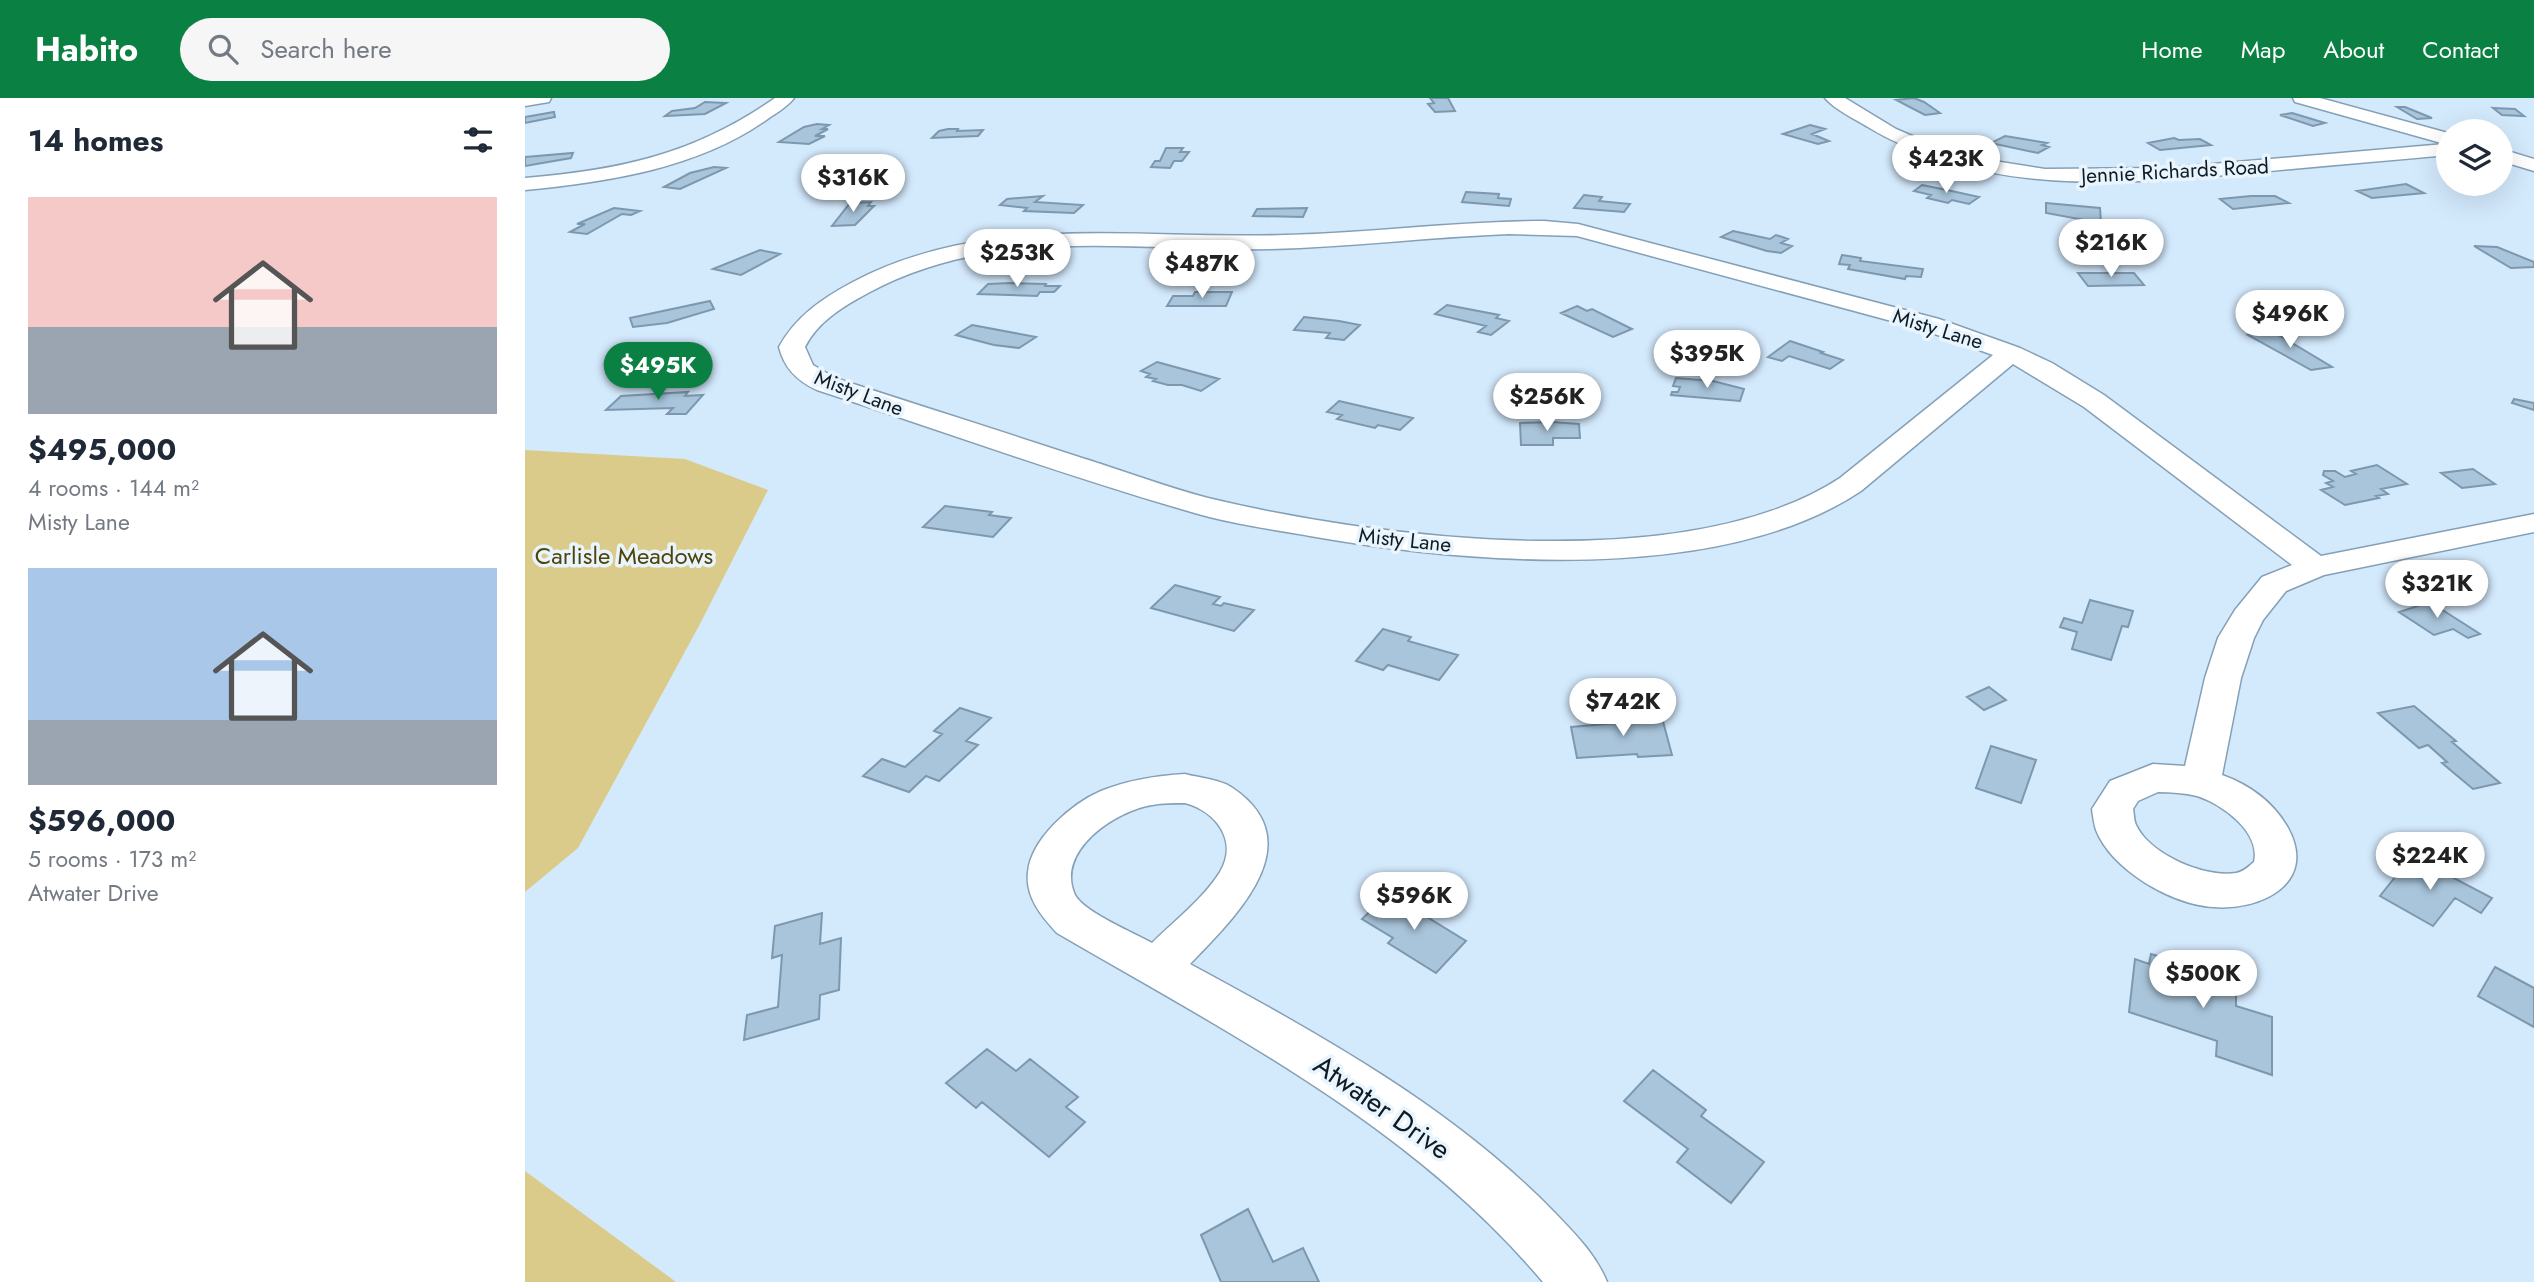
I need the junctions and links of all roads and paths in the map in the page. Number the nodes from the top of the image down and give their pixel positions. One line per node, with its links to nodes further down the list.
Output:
1 (543, 98): 5 (street)
2 (786, 98): 10 (street)
3 (1833, 98): 7 (street, Jennie Richards Road)
4 (2301, 98): 6 (street)
5 (525, 102)
6 (2436, 136)
7 (2436, 150)
8 (2513, 159): 9 (street)
9 (2534, 165)
10 (533, 184): 11 (street)
11 (525, 207)
12 (2011, 353): 12 (street, Misty Lane); 14 (street, Misty Lane)
13 (2534, 523): 14 (street)
14 (2315, 567): 15 (street)
15 (2201, 783)
16 (1157, 968): 16 (street, Atwater Drive); 17 (street, Atwater Drive)
17 (1579, 1282)

